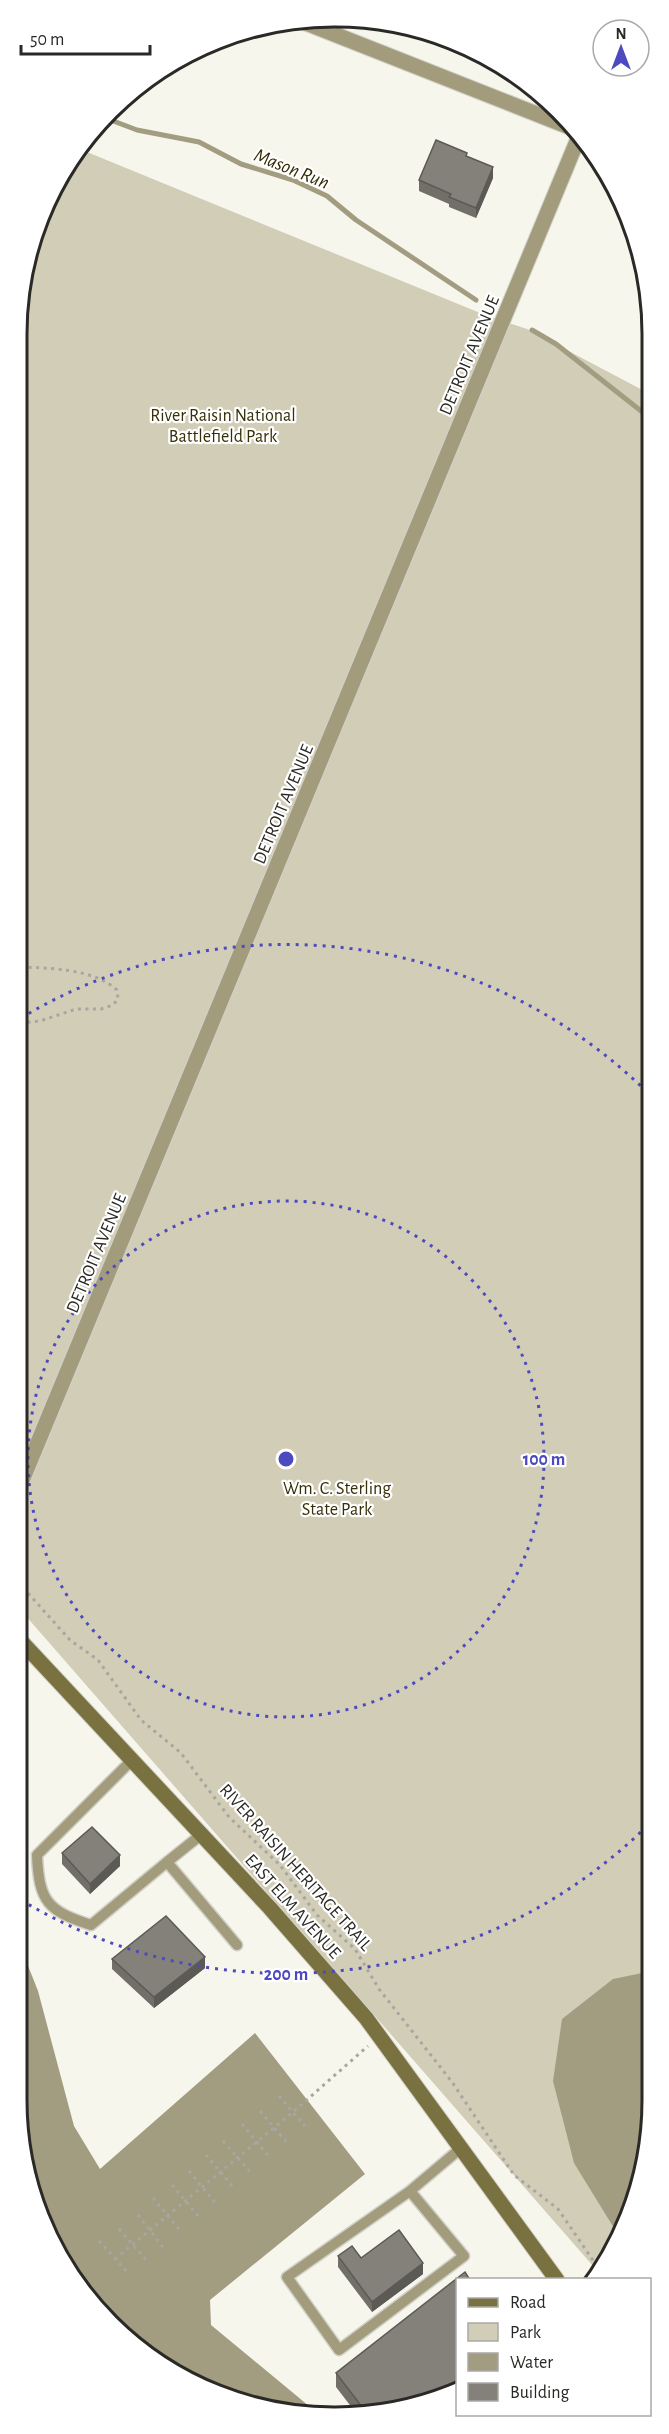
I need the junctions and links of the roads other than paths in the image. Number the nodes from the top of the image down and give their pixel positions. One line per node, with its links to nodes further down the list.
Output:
1 (318, 28): 2 (street)
2 (557, 122)
3 (576, 144): 4 (street, DETROIT AVENUE)
4 (27, 1469)
5 (27, 1648): 6 (main road, EAST ELM AVENUE)
6 (132, 1760): 7 (main road, EAST ELM AVENUE); 8 (lane)
7 (202, 1834): 8 (lane); 10 (main road, EAST ELM AVENUE)
8 (167, 1862): 9 (lane)
9 (237, 1945)
10 (461, 2148): 11 (lane); 12 (main road, EAST ELM AVENUE)
11 (410, 2191): 11 (lane)
12 (556, 2278)

